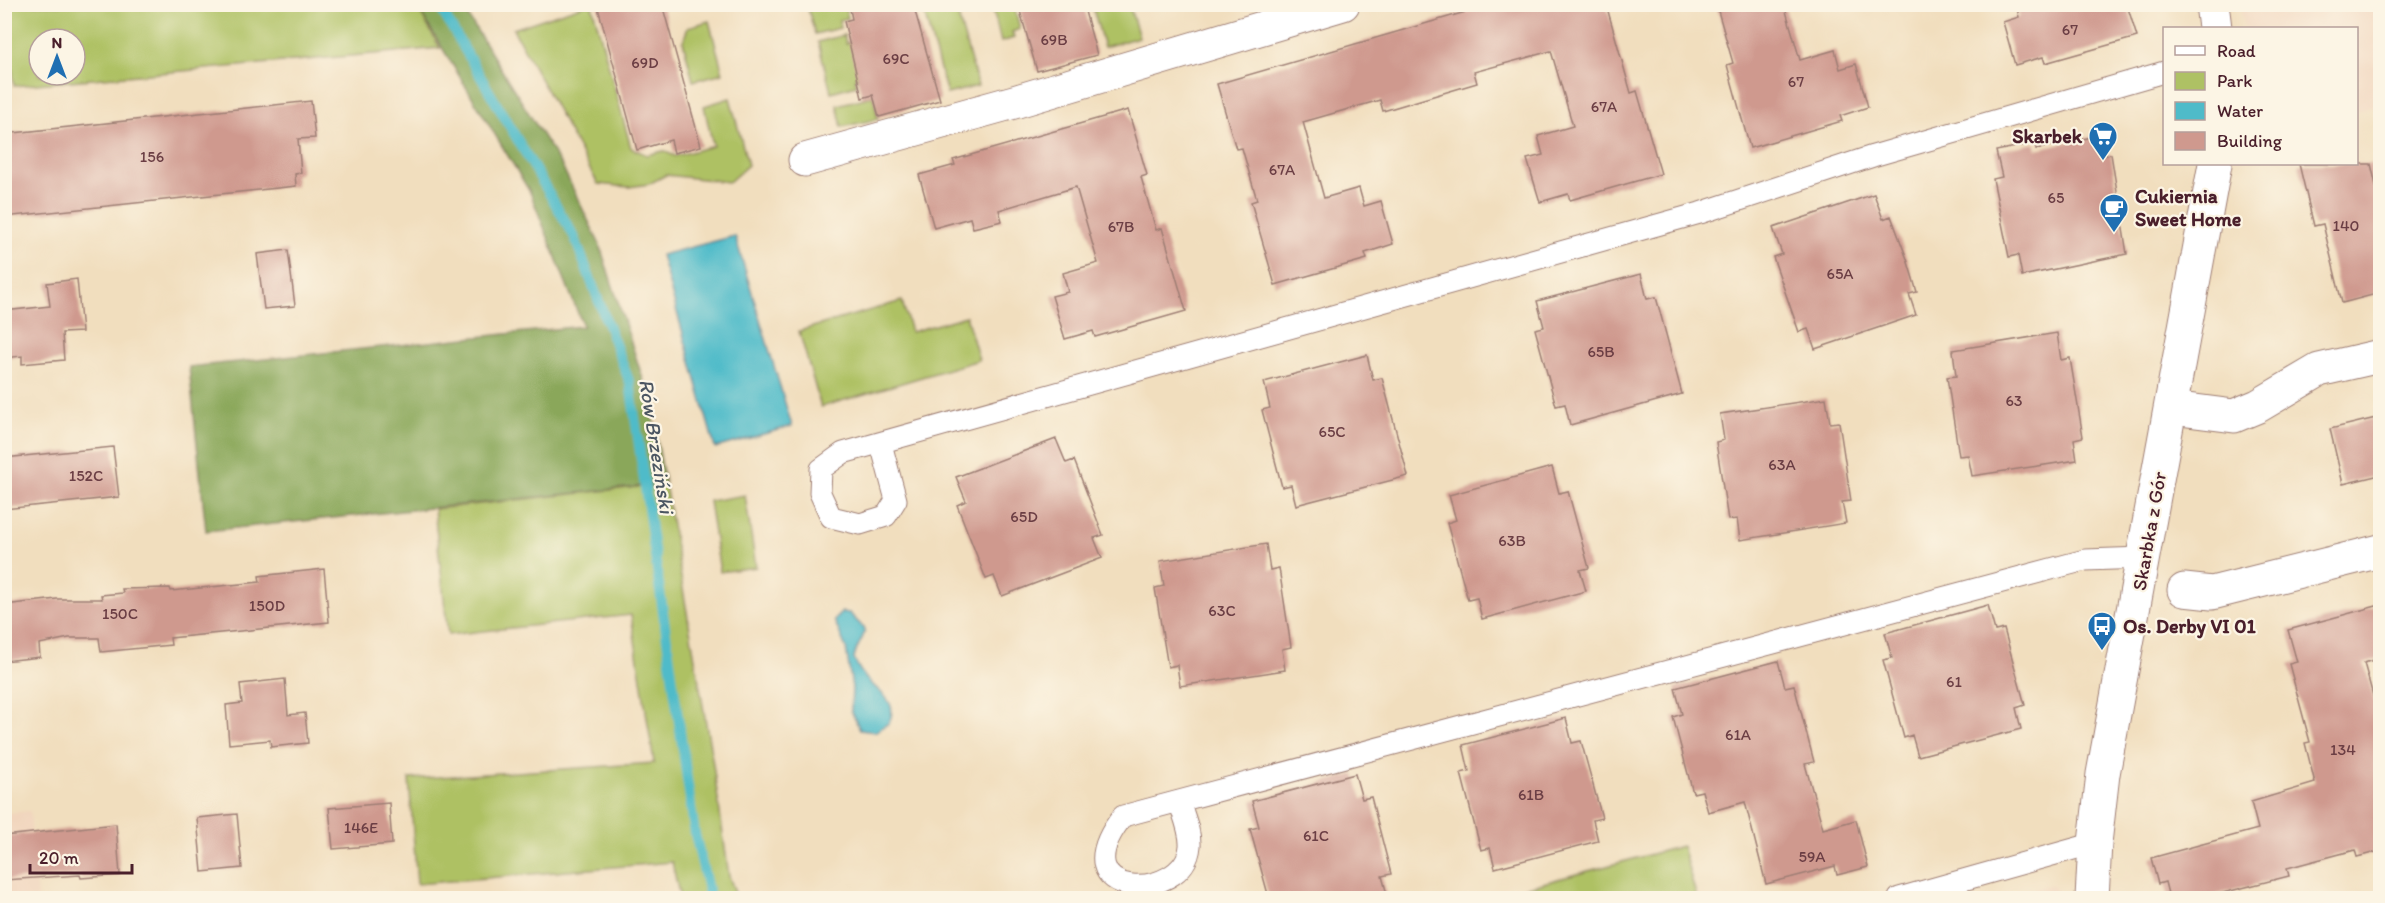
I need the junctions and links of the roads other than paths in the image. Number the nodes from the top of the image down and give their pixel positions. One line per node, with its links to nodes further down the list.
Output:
1 (1343, 4): 5 (street)
2 (2212, 4): 3 (street)
3 (2215, 27)
4 (2163, 72): 9 (lane)
5 (806, 160)
6 (2215, 165): 8 (street, Skarbka z Gór)
7 (2380, 356): 8 (street)
8 (2172, 408): 11 (street, Skarbka z Gór)
9 (881, 444)
10 (2380, 550): 12 (street)
11 (2144, 558): 13 (lane); 14 (street, Skarbka z Gór)
12 (2184, 590)
13 (1179, 801): 13 (lane)
14 (2094, 843): 15 (lane); 16 (street, Skarbka z Gór)
15 (1899, 898)
16 (2092, 898)

